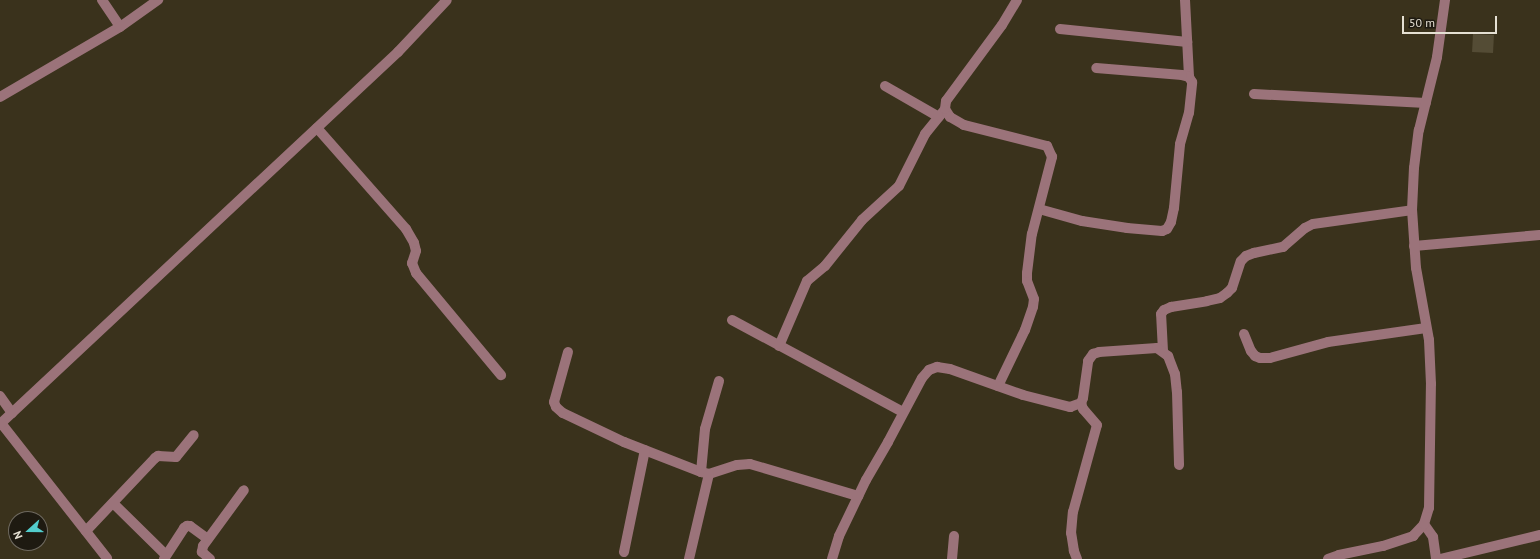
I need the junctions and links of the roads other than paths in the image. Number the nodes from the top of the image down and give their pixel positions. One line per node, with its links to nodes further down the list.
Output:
1 (102, 0): 7 (street)
2 (158, 0): 7 (street)
3 (447, 0): 17 (street)
4 (1017, 0): 16 (street)
5 (1185, 0): 9 (street)
6 (1445, 0): 15 (street)
7 (120, 27): 14 (street)
8 (1060, 29): 9 (street)
9 (1187, 42): 11 (street)
10 (1096, 68): 11 (street)
11 (1188, 77): 18 (street)
12 (885, 86): 16 (street)
13 (1254, 94): 15 (street)
14 (0, 97)
15 (1426, 103): 19 (street)
16 (942, 113): 18 (street); 25 (street)
17 (317, 128): 28 (street); 33 (street)
18 (1039, 209): 30 (street)
19 (1412, 210): 21 (street); 26 (street)
20 (1540, 235): 21 (street)
21 (1414, 246): 23 (street)
22 (732, 320): 25 (street)
23 (1426, 328): 24 (street); 43 (street)
24 (1244, 334)
25 (779, 346): 34 (street)
26 (1163, 351): 32 (street); 38 (street)
27 (568, 352): 37 (street)
28 (501, 375)
29 (719, 381): 39 (street)
30 (998, 386): 32 (street); 34 (street)
31 (0, 396): 33 (street)
32 (1081, 403): 55 (street)
33 (12, 412): 35 (street)
34 (903, 412): 41 (street)
35 (0, 423): 44 (street)
36 (194, 435): 42 (street)
37 (645, 450): 39 (street); 48 (street)
38 (1179, 464)
39 (705, 473): 41 (street); 52 (street)
40 (244, 490): 47 (street)
41 (858, 496): 53 (street)
42 (113, 503): 44 (street); 49 (street)
43 (1424, 524): 56 (street); 57 (street)
44 (86, 531): 50 (street)
45 (1540, 535): 58 (street)
46 (954, 536): 54 (street)
47 (208, 539): 49 (street); 51 (street)
48 (624, 552)
49 (165, 557)
50 (107, 558)
51 (210, 559)
52 (689, 559)
53 (832, 559)
54 (952, 559)
55 (1077, 559)
56 (1328, 559)
57 (1436, 559)
58 (1440, 559)

